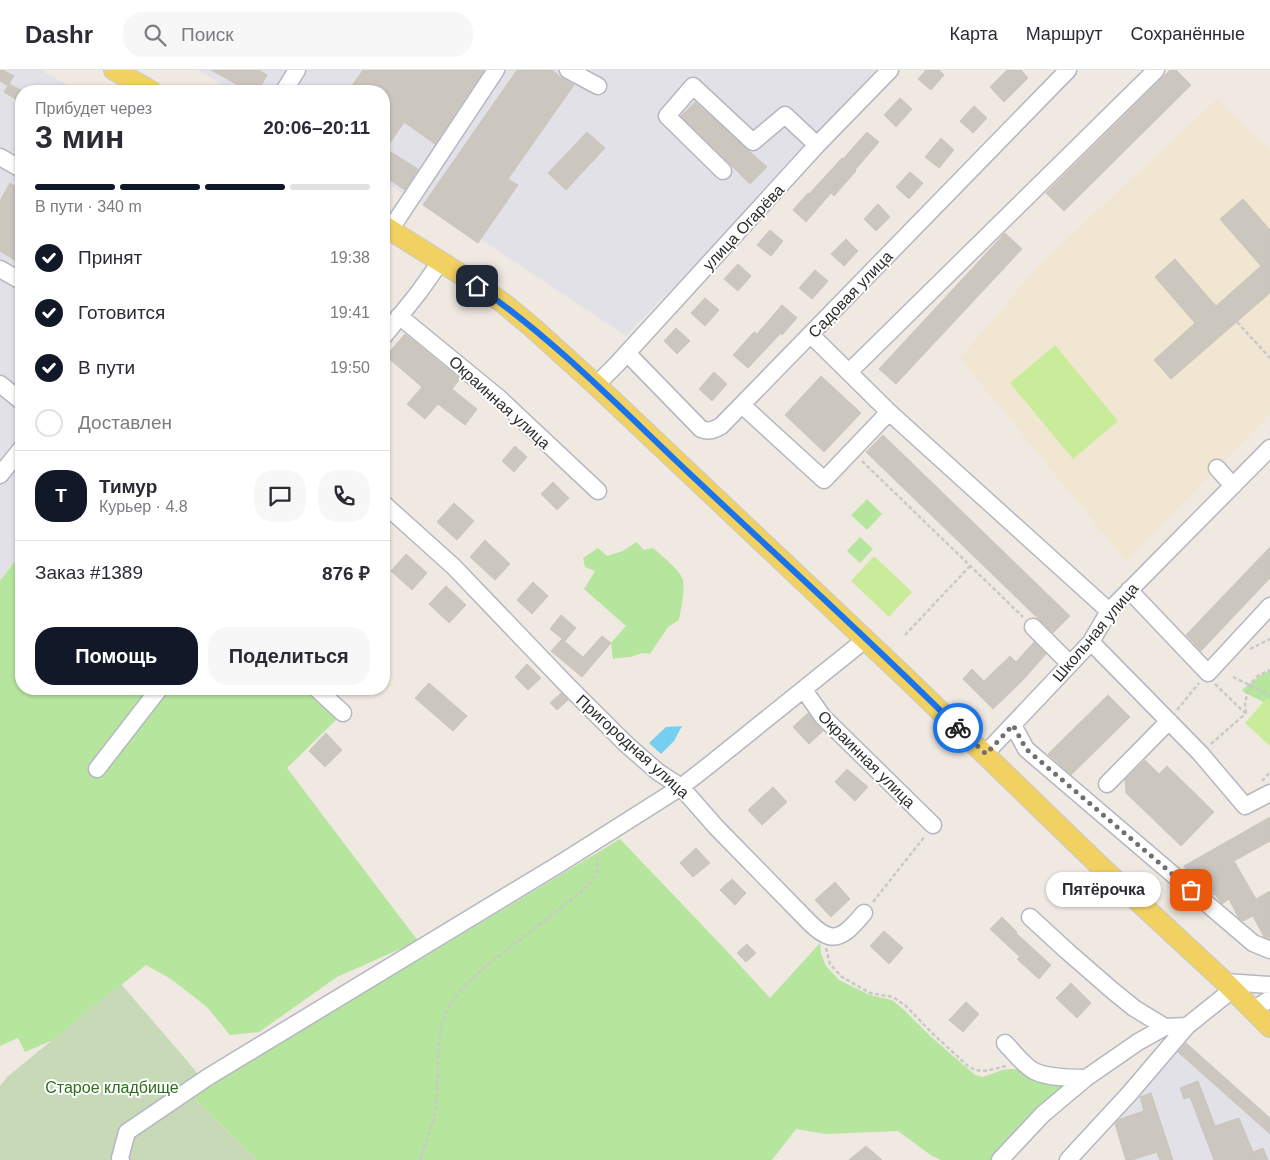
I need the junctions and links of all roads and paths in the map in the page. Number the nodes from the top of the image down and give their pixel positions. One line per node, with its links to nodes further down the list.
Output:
1 (114, 70): 8 (main road)
2 (297, 70): 9 (street)
3 (496, 70): 15 (street)
4 (568, 70): 10 (street)
5 (890, 70): 11 (street, улица Огарёва)
6 (1068, 70): 23 (street, Садовая улица)
7 (1156, 70): 26 (street)
8 (140, 85)
9 (288, 85)
10 (598, 86)
11 (818, 145): 14 (street); 24 (street, улица Огарёва)
12 (0, 157): 13 (street)
13 (15, 166)
14 (722, 171)
15 (390, 224)
16 (390, 230): 17 (main road)
17 (440, 261): 20 (street); 28 (main road)
18 (0, 268): 19 (street)
19 (15, 277)
20 (399, 316): 22 (street); 38 (street, Окраинная улица)
21 (1237, 322): 25 (path)
22 (390, 328)
23 (811, 335): 26 (street); 30 (street, Садовая улица)
24 (627, 353): 28 (street, улица Огарёва); 30 (street, Садовая улица)
25 (1270, 358)
26 (849, 372): 31 (street)
27 (0, 384): 29 (street)
28 (596, 385): 46 (main road)
29 (15, 396)
30 (742, 406): 32 (street)
31 (889, 412): 32 (street); 43 (street)
32 (852, 452): 40 (path)
33 (1269, 452): 37 (street, Школьная улица)
34 (15, 456): 36 (street)
35 (1217, 468): 37 (street)
36 (0, 475)
37 (1233, 486): 41 (street, Школьная улица)
38 (598, 492)
39 (390, 509): 65 (street, Пригородная улица)
40 (970, 566): 44 (path); 45 (path)
41 (1129, 590): 43 (street, Школьная улица); 50 (street)
42 (1270, 606): 50 (street)
43 (1109, 611): 47 (street, Школьная улица)
44 (1034, 627): 48 (street)
45 (905, 635)
46 (866, 639): 53 (street); 62 (main road)
47 (1091, 642): 48 (street, Школьная улица); 59 (street)
48 (1070, 664): 60 (street, Школьная улица)
49 (1270, 670): 52 (path)
50 (1208, 673): 58 (path); 59 (path)
51 (1233, 677): 52 (path)
52 (1249, 684): 56 (path); 58 (path)
53 (804, 690): 65 (street); 67 (street, Окраинная улица)
54 (154, 695): 63 (street)
55 (324, 695): 57 (street)
56 (1270, 695)
57 (343, 713)
58 (1246, 713): 61 (path)
59 (1168, 721): 61 (street); 64 (street)
60 (1013, 725): 62 (street, Школьная улица); 72 (street)
61 (1200, 753): 66 (street)
62 (986, 754): 74 (main road)
63 (96, 770)
64 (1107, 784)
65 (681, 786): 68 (street); 71 (street, Пригородная улица)
66 (1270, 793)
67 (933, 825): 69 (path)
68 (592, 843): 83 (street); 84 (path)
69 (864, 913): 71 (street)
70 (1030, 917): 78 (street)
71 (826, 934): 81 (path)
72 (1270, 950)
73 (1270, 985): 74 (street)
74 (1229, 986): 76 (main road); 77 (street)
75 (1270, 999): 76 (street)
76 (1253, 1010): 79 (main road)
77 (1187, 1026): 78 (street); 86 (street)
78 (1165, 1027): 82 (street)
79 (1270, 1027)
80 (1005, 1043): 82 (street)
81 (1010, 1066)
82 (1086, 1078): 85 (street)
83 (121, 1160)
84 (420, 1160)
85 (1000, 1160)
86 (1068, 1160)

